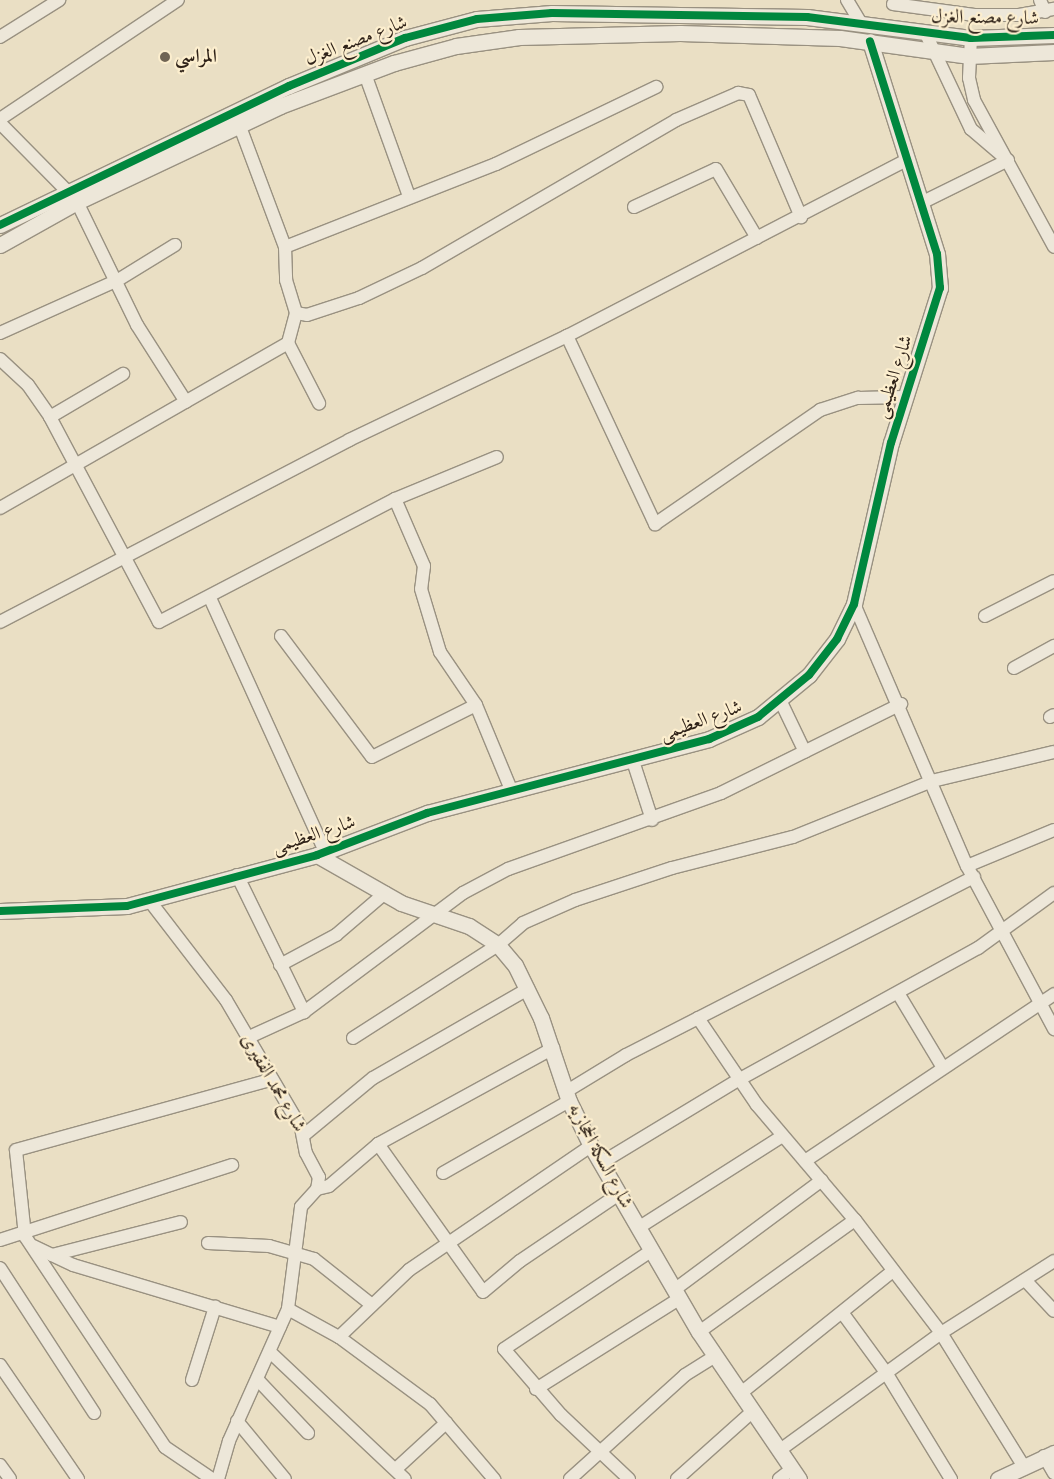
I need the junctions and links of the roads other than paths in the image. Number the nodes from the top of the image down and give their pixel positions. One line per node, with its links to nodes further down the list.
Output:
1 (59, 0): 11 (street)
2 (178, 0): 19 (street)
3 (848, 0): 7 (street)
4 (893, 4): 5 (street)
5 (1046, 7)
6 (552, 13): 7 (street, شارع مصنع الغزل); 9 (street); 24 (street, شارع مصنع الغزل)
7 (860, 22): 8 (street, شارع مصنع الغزل)
8 (926, 34): 12 (street, شارع مصنع الغزل); 15 (street)
9 (552, 35): 13 (street, شارع مصنع الغزل); 17 (street, شارع مصنع الغزل)
10 (1054, 35): 12 (street, شارع مصنع الغزل)
11 (0, 37)
12 (971, 38): 16 (street)
13 (870, 41): 15 (street, شارع مصنع الغزل); 22 (street, شارع العظيمى)
14 (1054, 52): 16 (street, شارع مصنع الغزل)
15 (934, 53): 16 (street, شارع مصنع الغزل); 23 (street)
16 (969, 56): 23 (street)
17 (364, 74): 21 (street, شارع مصنع الغزل); 25 (street)
18 (656, 87): 25 (street)
19 (0, 119)
20 (0, 123): 24 (street)
21 (239, 124): 26 (street, شارع مصنع الغزل); 35 (street)
22 (907, 160): 27 (street, شارع العظيمى); 29 (street)
23 (1008, 160): 27 (street); 34 (street)
24 (66, 190): 26 (street); 30 (street, شارع مصنع الغزل)
25 (409, 196): 35 (street)
26 (77, 202): 32 (street, شارع مصنع الغزل); 36 (street)
27 (921, 203): 43 (street, شارع العظيمى)
28 (634, 207): 31 (street)
29 (800, 217): 31 (street); 37 (street)
30 (0, 225)
31 (757, 238): 39 (street)
32 (0, 245)
33 (175, 245): 36 (street)
34 (1054, 247)
35 (285, 248): 37 (street)
36 (118, 280): 38 (street); 44 (street)
37 (296, 313): 40 (street)
38 (0, 333)
39 (567, 336): 43 (street); 51 (street)
40 (288, 343): 44 (street); 45 (street)
41 (0, 359): 46 (street)
42 (123, 374): 46 (street)
43 (903, 397): 54 (street, شارع العظيمى)
44 (186, 402): 48 (street)
45 (319, 403)
46 (50, 417): 48 (street)
47 (497, 457): 49 (street)
48 (75, 463): 50 (street); 51 (street)
49 (395, 499): 53 (street); 62 (street)
50 (0, 508)
51 (122, 558): 53 (street); 56 (street)
52 (1054, 581): 55 (street)
53 (210, 598): 70 (street)
54 (854, 604): 60 (street, شارع العظيمى); 61 (street)
55 (985, 616)
56 (0, 622)
57 (281, 636): 62 (street)
58 (1054, 646): 59 (street)
59 (1014, 668)
60 (781, 702): 63 (street); 65 (street, شارع العظيمى)
61 (901, 704): 63 (street); 66 (street)
62 (476, 705): 67 (street)
63 (805, 752): 68 (street)
64 (1054, 752): 66 (street)
65 (633, 761): 67 (street, شارع العظيمى); 68 (street)
66 (932, 781): 71 (street); 79 (street)
67 (512, 792): 70 (street, شارع العظيمى)
68 (652, 820): 77 (street)
69 (1054, 830): 71 (street)
70 (321, 854): 72 (street, شارع العظيمى); 73 (street, شارع السكة الحجازيه)
71 (971, 871): 78 (street); 86 (street)
72 (237, 875): 75 (street, شارع العظيمى); 80 (street)
73 (385, 893): 77 (street, شارع السكة الحجازيه); 80 (street)
74 (1054, 893): 78 (street)
75 (149, 900): 76 (street, شارع العظيمى); 88 (street, شارع محمد الفقيرى)
76 (0, 911)
77 (436, 916): 79 (street, شارع السكة الحجازيه); 85 (street)
78 (1000, 933): 82 (street); 84 (street)
79 (498, 945): 81 (street, شارع السكة الحجازيه); 89 (street)
80 (280, 965): 85 (street)
81 (528, 989): 90 (street, شارع السكة الحجازيه); 95 (street)
82 (898, 993): 91 (street); 93 (street)
83 (1054, 994): 84 (street)
84 (1037, 1004): 87 (street); 91 (street)
85 (304, 1012): 88 (street)
86 (698, 1018): 93 (street); 94 (street)
87 (1054, 1028)
88 (247, 1038): 92 (street, شارع محمد الفقيرى)
89 (353, 1038)
90 (553, 1048): 94 (street, شارع السكة الحجازيه); 97 (street)
91 (943, 1068): 99 (street)
92 (271, 1080): 95 (street, شارع محمد الفقيرى); 109 (street)
93 (738, 1080): 96 (street); 100 (street)
94 (568, 1096): 98 (street, شارع السكة الحجازيه); 102 (street)
95 (304, 1135): 104 (street, شارع محمد الفقيرى)
96 (781, 1137): 99 (street); 108 (street)
97 (378, 1144): 104 (street); 111 (street)
98 (591, 1146): 100 (street, شارع السكة الحجازيه); 111 (street)
99 (805, 1161): 103 (street)
100 (601, 1164): 105 (street, شارع السكة الحجازيه)
101 (232, 1165): 109 (street)
102 (443, 1173)
103 (822, 1180): 106 (street); 121 (street)
104 (317, 1189): 115 (street)
105 (619, 1194): 108 (street, شارع السكة الحجازيه); 111 (street)
106 (855, 1220): 119 (street); 128 (street)
107 (181, 1222): 116 (street)
108 (638, 1228): 114 (street, شارع السكة الحجازيه)
109 (24, 1233): 110 (street); 113 (street)
110 (0, 1240)
111 (450, 1241): 122 (street)
112 (208, 1244): 115 (street)
113 (32, 1246): 116 (street); 154 (street)
114 (651, 1251): 121 (street, شارع السكة الحجازيه); 137 (street)
115 (297, 1254): 122 (street); 124 (street)
116 (52, 1255): 123 (street)
117 (1054, 1261): 120 (street)
118 (0, 1268): 140 (street)
119 (893, 1271): 126 (street); 129 (street)
120 (1025, 1280): 125 (street); 129 (street)
121 (676, 1295): 128 (street, شارع السكة الحجازيه); 137 (street)
122 (372, 1305): 130 (street)
123 (215, 1307): 127 (street); 135 (street)
124 (288, 1309): 127 (street); 130 (street)
125 (1054, 1311)
126 (844, 1315): 134 (street); 138 (street)
127 (280, 1328): 131 (street)
128 (700, 1332): 132 (street, شارع السكة الحجازيه)
129 (941, 1333): 134 (street); 148 (street)
130 (339, 1337): 142 (street)
131 (270, 1352): 136 (street); 149 (street)
132 (715, 1356): 138 (street, شارع السكة الحجازيه); 145 (street)
133 (0, 1365): 153 (street)
134 (885, 1371): 144 (street); 163 (street)
135 (192, 1380)
136 (258, 1380): 141 (street); 143 (street)
137 (536, 1389): 145 (street)
138 (741, 1393): 139 (street, شارع السكة الحجازيه)
139 (753, 1412): 144 (street, شارع السكة الحجازيه); 161 (street)
140 (94, 1413)
141 (237, 1421): 155 (street); 156 (street)
142 (446, 1423): 149 (street); 158 (street)
143 (308, 1433)
144 (780, 1450): 151 (street, شارع السكة الحجازيه)
145 (598, 1452): 159 (street); 160 (street)
146 (1049, 1455): 148 (street); 150 (street)
147 (0, 1465): 152 (street)
148 (1023, 1465): 164 (street)
149 (397, 1468): 157 (street)
150 (1054, 1473)
151 (796, 1474): 162 (street)
152 (10, 1479)
153 (78, 1479)
154 (212, 1479)
155 (218, 1479)
156 (285, 1479)
157 (405, 1479)
158 (494, 1479)
159 (570, 1479)
160 (629, 1479)
161 (677, 1479)
162 (779, 1479)
163 (951, 1479)
164 (998, 1479)

